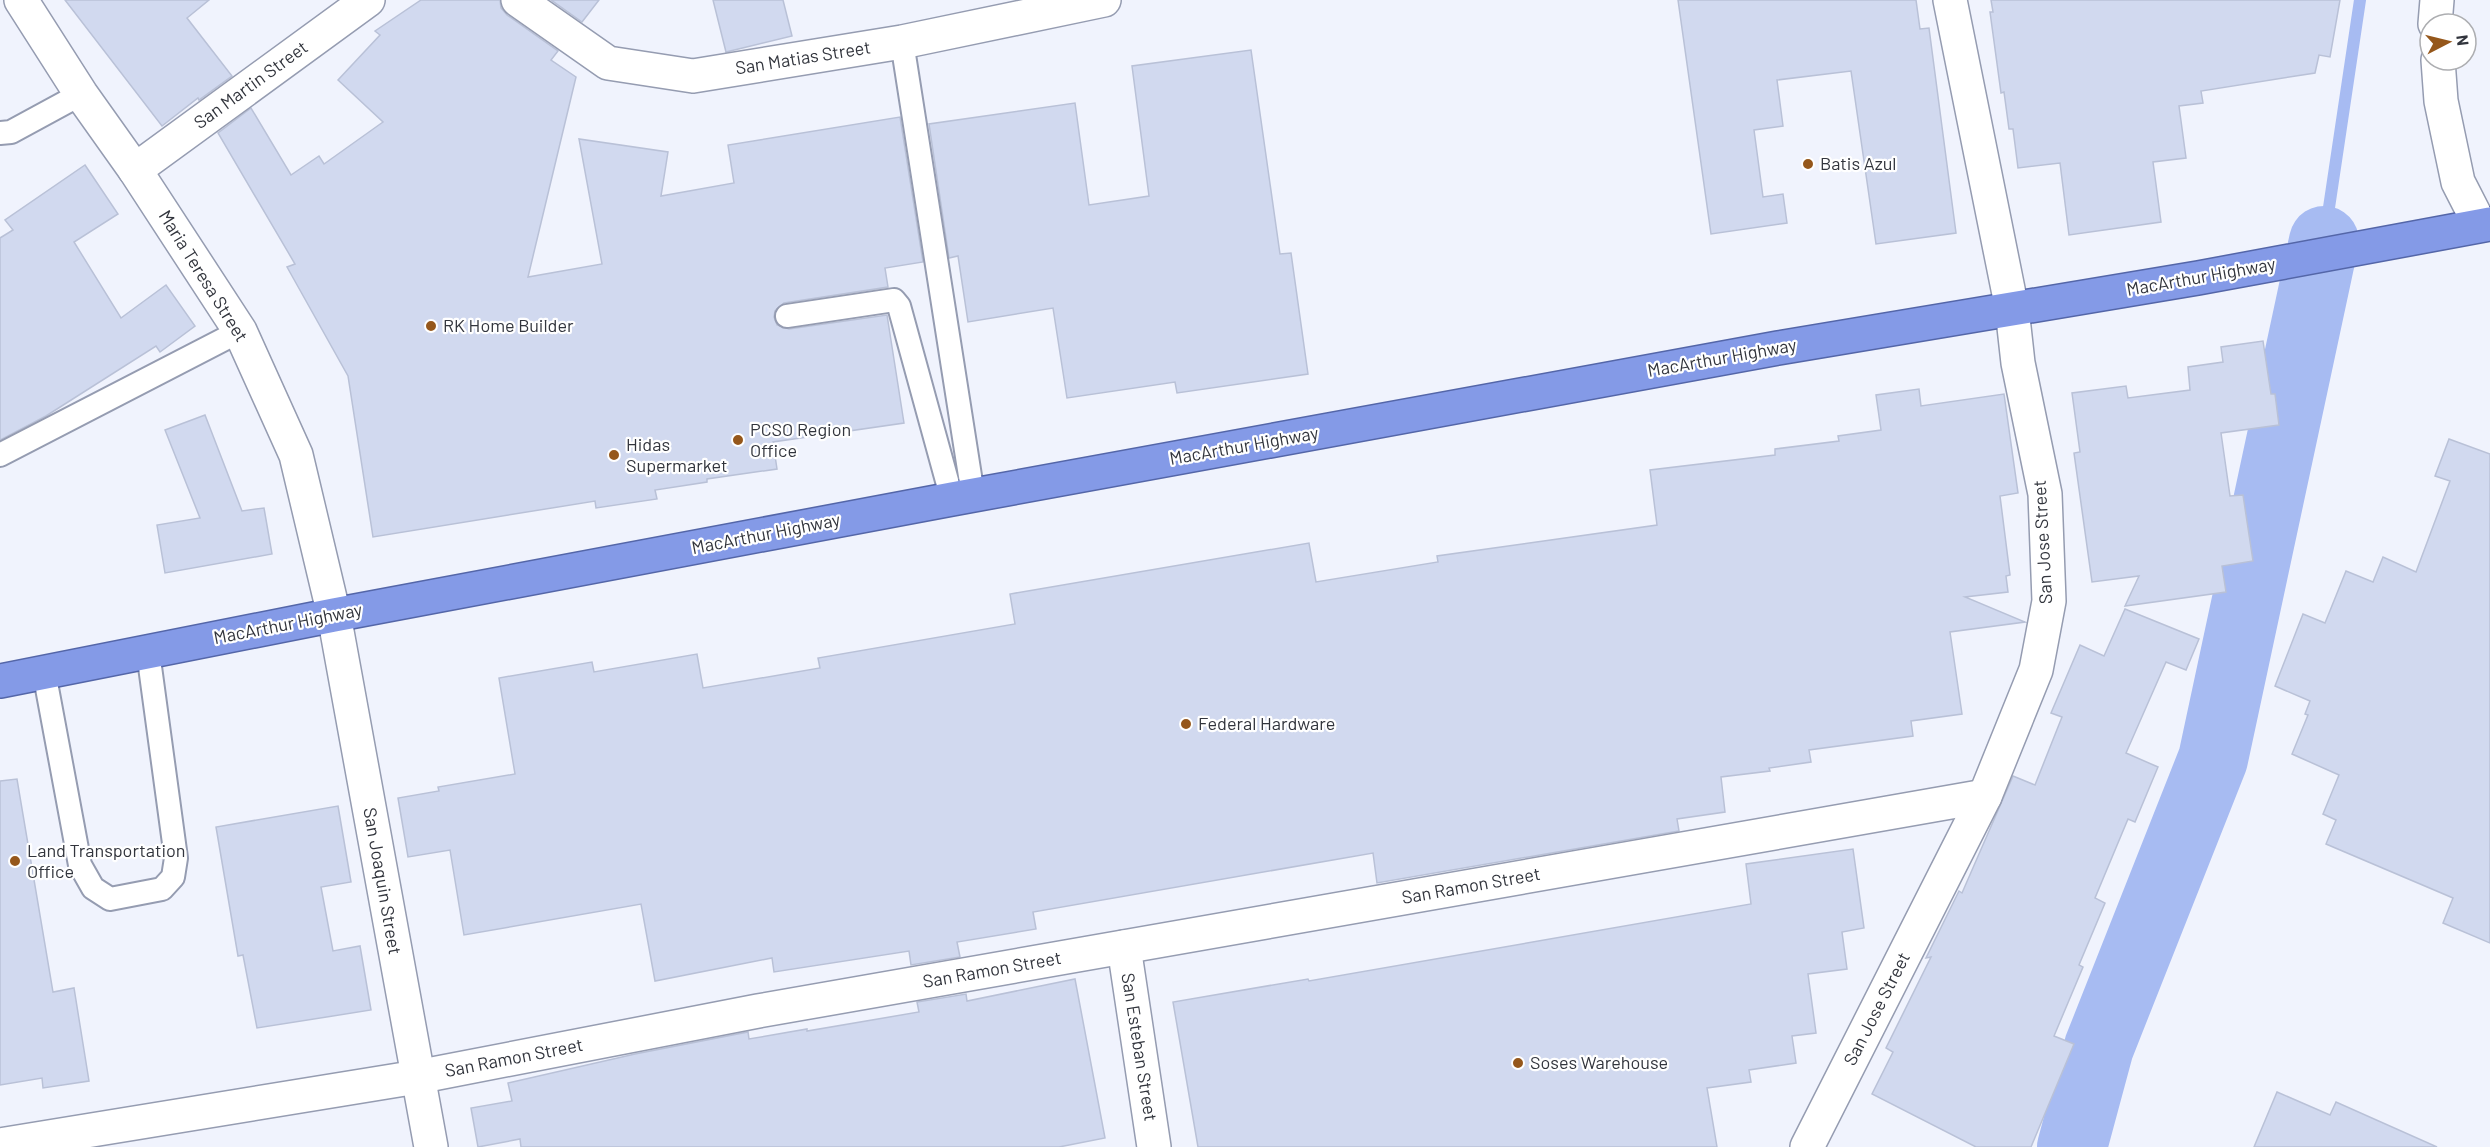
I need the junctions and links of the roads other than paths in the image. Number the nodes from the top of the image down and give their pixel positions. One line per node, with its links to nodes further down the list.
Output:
1 (21, 0): 9 (street, Maria Teresa Street)
2 (368, 0): 6 (street, San Martin Street)
3 (518, 0): 7 (street, San Matias Street)
4 (1104, 0): 7 (street, San Matias Street)
5 (1950, 0): 13 (street, San Jose Street)
6 (330, 10): 11 (street, San Martin Street)
7 (902, 42): 17 (lane)
8 (2439, 72): 12 (street)
9 (81, 94): 10 (lane); 11 (street, Maria Teresa Street)
10 (0, 134)
11 (135, 170): 15 (street, Maria Teresa Street)
12 (2475, 226): 13 (highway, MacArthur Highway)
13 (2012, 309): 17 (highway, MacArthur Highway); 22 (street, San Jose Street)
14 (787, 316): 17 (lane)
15 (240, 330): 16 (lane); 18 (street, Maria Teresa Street)
16 (0, 455)
17 (963, 497): 18 (highway, MacArthur Highway)
18 (334, 615): 19 (highway, MacArthur Highway); 24 (street, San Joaquin Street)
19 (148, 652): 20 (highway, MacArthur Highway); 20 (lane)
20 (44, 672): 21 (highway, MacArthur Highway)
21 (0, 681)
22 (1985, 796): 23 (street, San Ramon Street); 28 (street, San Jose Street)
23 (1124, 947): 24 (street, San Ramon Street); 27 (street, San Esteban Street)
24 (417, 1077): 25 (street, San Ramon Street); 26 (street, San Joaquin Street)
25 (0, 1145)
26 (431, 1147)
27 (1154, 1147)
28 (1807, 1147)

